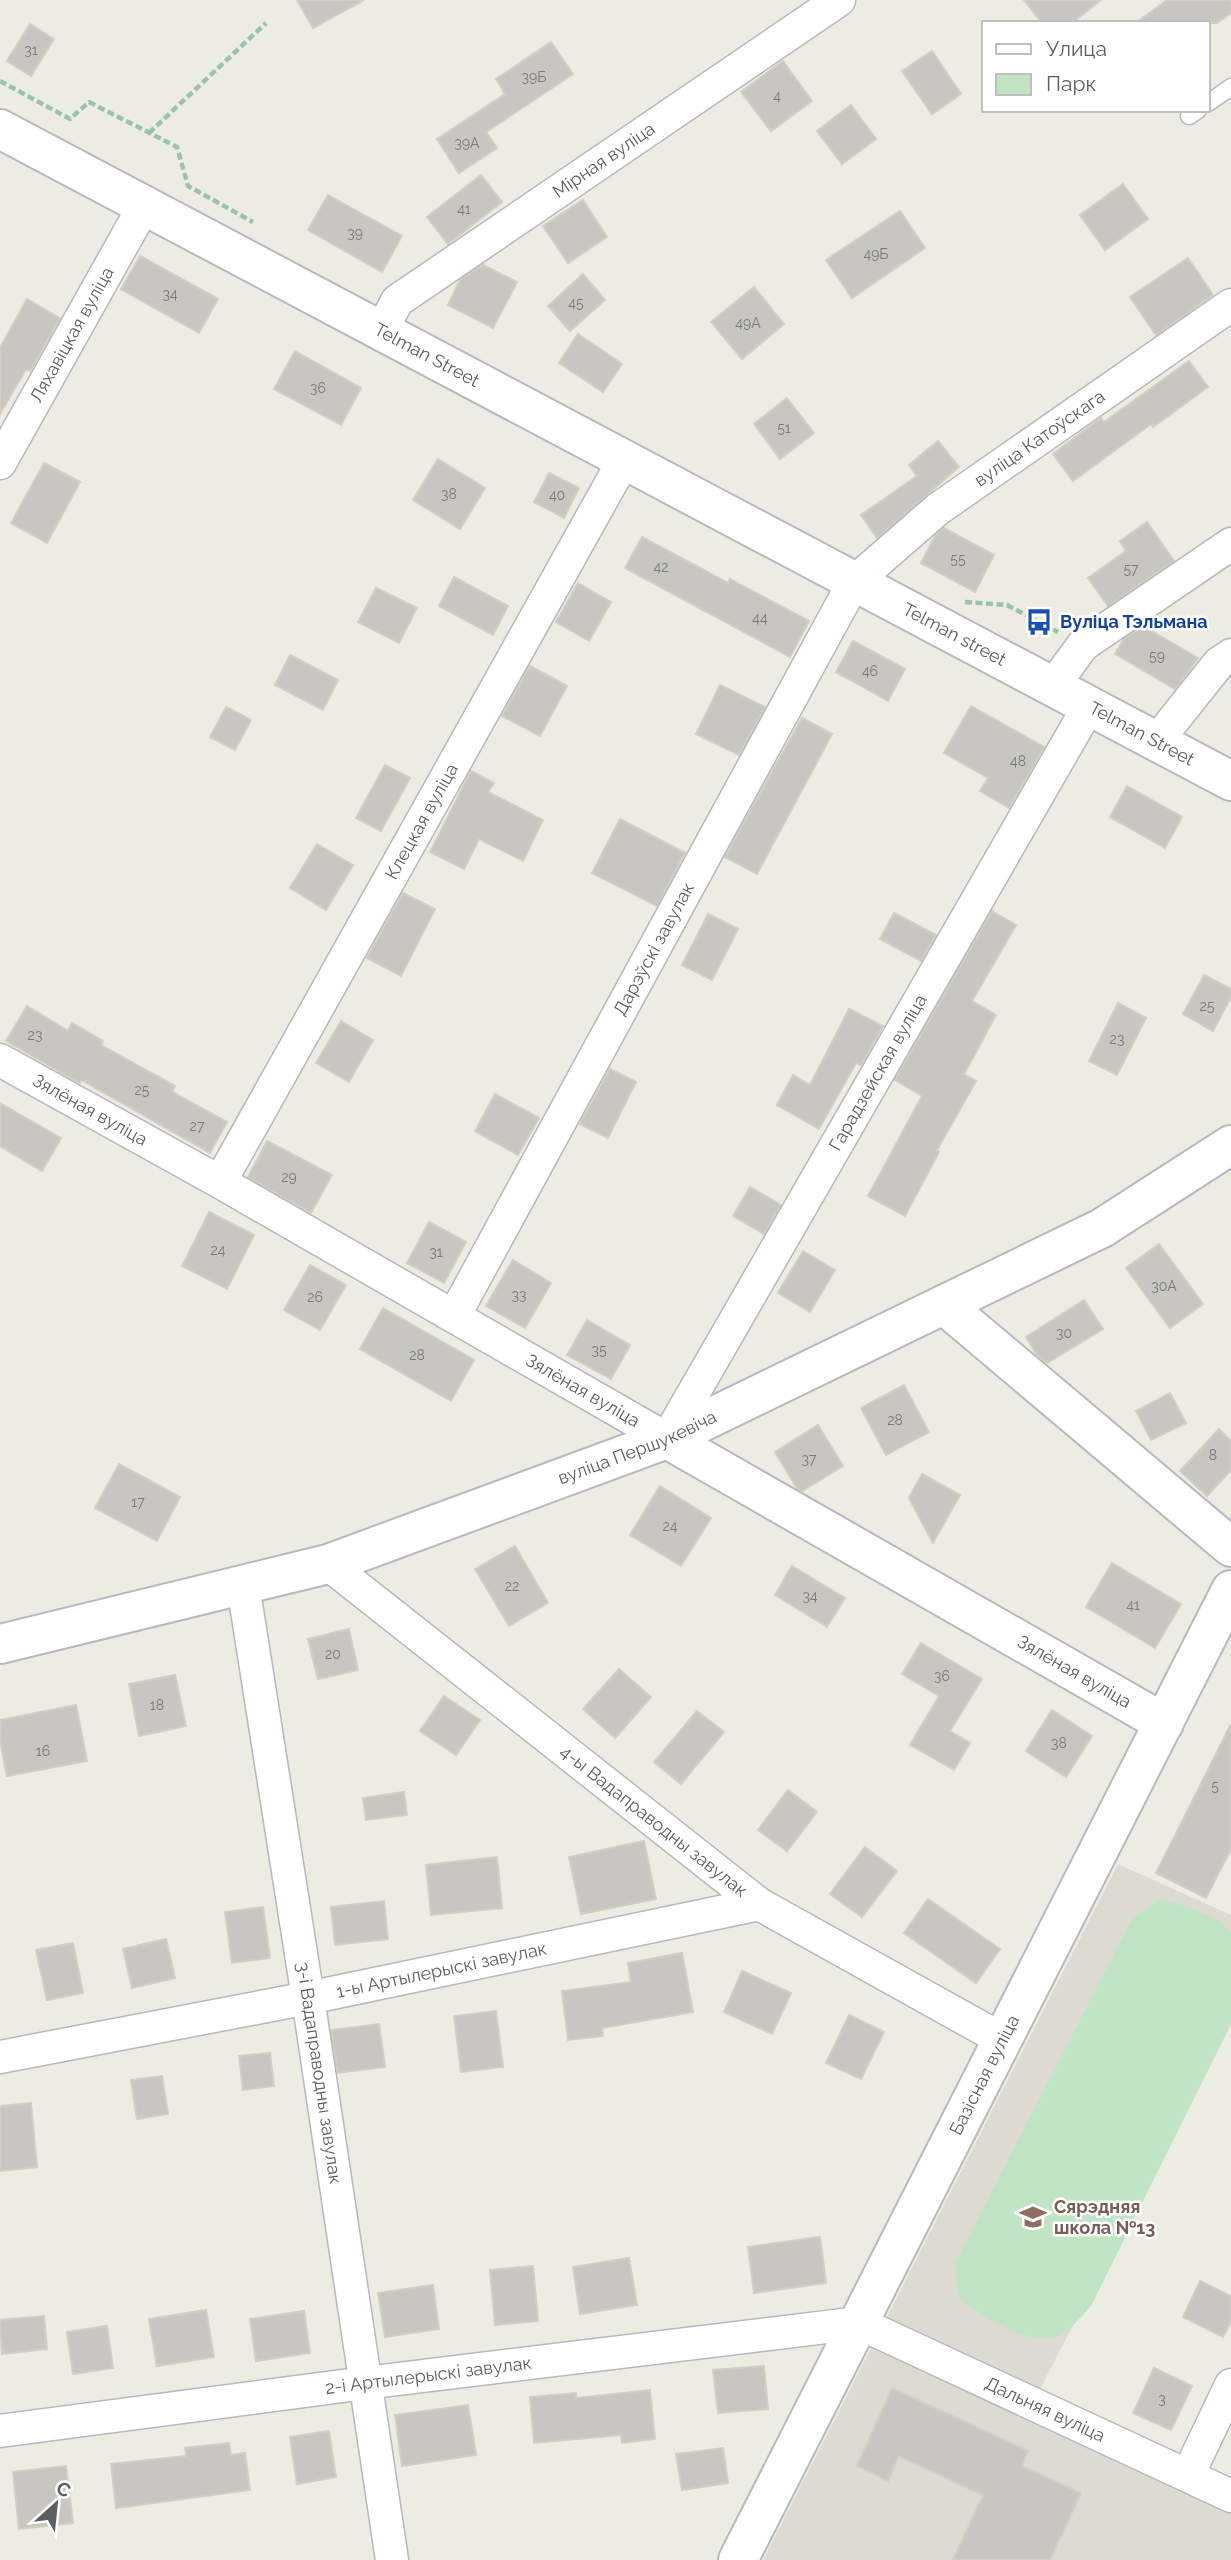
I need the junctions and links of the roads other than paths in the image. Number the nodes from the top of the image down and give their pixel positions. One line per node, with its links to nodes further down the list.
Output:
1 (839, 0): 7 (street, Мірная вуліца)
2 (1231, 87): 3 (lane)
3 (1210, 102)
4 (0, 129): 5 (main road, Telman Street)
5 (144, 206): 7 (main road, Telman Street); 9 (street, Ляхавіцкая вуліца)
6 (1231, 305): 11 (street, вуліца Катоўскага)
7 (381, 332): 8 (main road, Telman Street)
8 (624, 460): 11 (main road, Telman Street); 19 (street, Клецкая вуліца)
9 (0, 463)
10 (1231, 544): 13 (street)
11 (855, 582): 13 (main road, Telman street); 21 (street, Дарэўскі завулак)
12 (1231, 654): 15 (street)
13 (1052, 687): 14 (main road, Telman Street)
14 (1088, 706): 15 (main road, Telman Street); 22 (street, Гарадзейская вуліца)
15 (1156, 742): 16 (main road, Telman Street)
16 (1231, 781)
17 (0, 1060): 19 (street, Зялёная вуліца)
18 (1231, 1145): 20 (main road, вуліца Першукевіча)
19 (220, 1182): 21 (street, Зялёная вуліца)
20 (944, 1305): 22 (main road, вуліца Першукевіча); 23 (main road)
21 (454, 1316): 22 (street, Зялёная вуліца)
22 (667, 1439): 24 (main road, вуліца Першукевіча); 29 (main road, Зялёная вуліца)
23 (1231, 1547)
24 (328, 1564): 25 (main road, вуліца Першукевіча); 30 (street, 4-ы Вадаправодны завулак)
25 (243, 1585): 28 (main road, вуліца Першукевіча); 31 (street, 3-і Вадаправодны завулак)
26 (1231, 1590): 27 (main road, Базісная вуліца)
27 (1222, 1632): 29 (main road, Базісная вуліца)
28 (0, 1644)
29 (1164, 1723): 32 (main road, Базісная вуліца)
30 (760, 1904): 31 (street, 1-ы Артылерыскі завулак); 32 (street, 4-ы Вадаправодны завулак)
31 (308, 1998): 33 (street, 1-ы Артылерыскі завулак); 35 (street, 3-і Вадаправодны завулак)
32 (1003, 2040): 34 (main road, Базісная вуліца)
33 (0, 2057)
34 (859, 2323): 35 (street, 2-і Артылерыскі завулак); 38 (street, Дальняя вуліца); 41 (main road, Базісная вуліца)
35 (365, 2383): 37 (street, 2-і Артылерыскі завулак); 40 (street, 3-і Вадаправодны завулак)
36 (1231, 2385): 38 (street)
37 (0, 2431)
38 (1188, 2475): 39 (street, Дальняя вуліца)
39 (1231, 2496)
40 (392, 2560)
41 (738, 2560)

